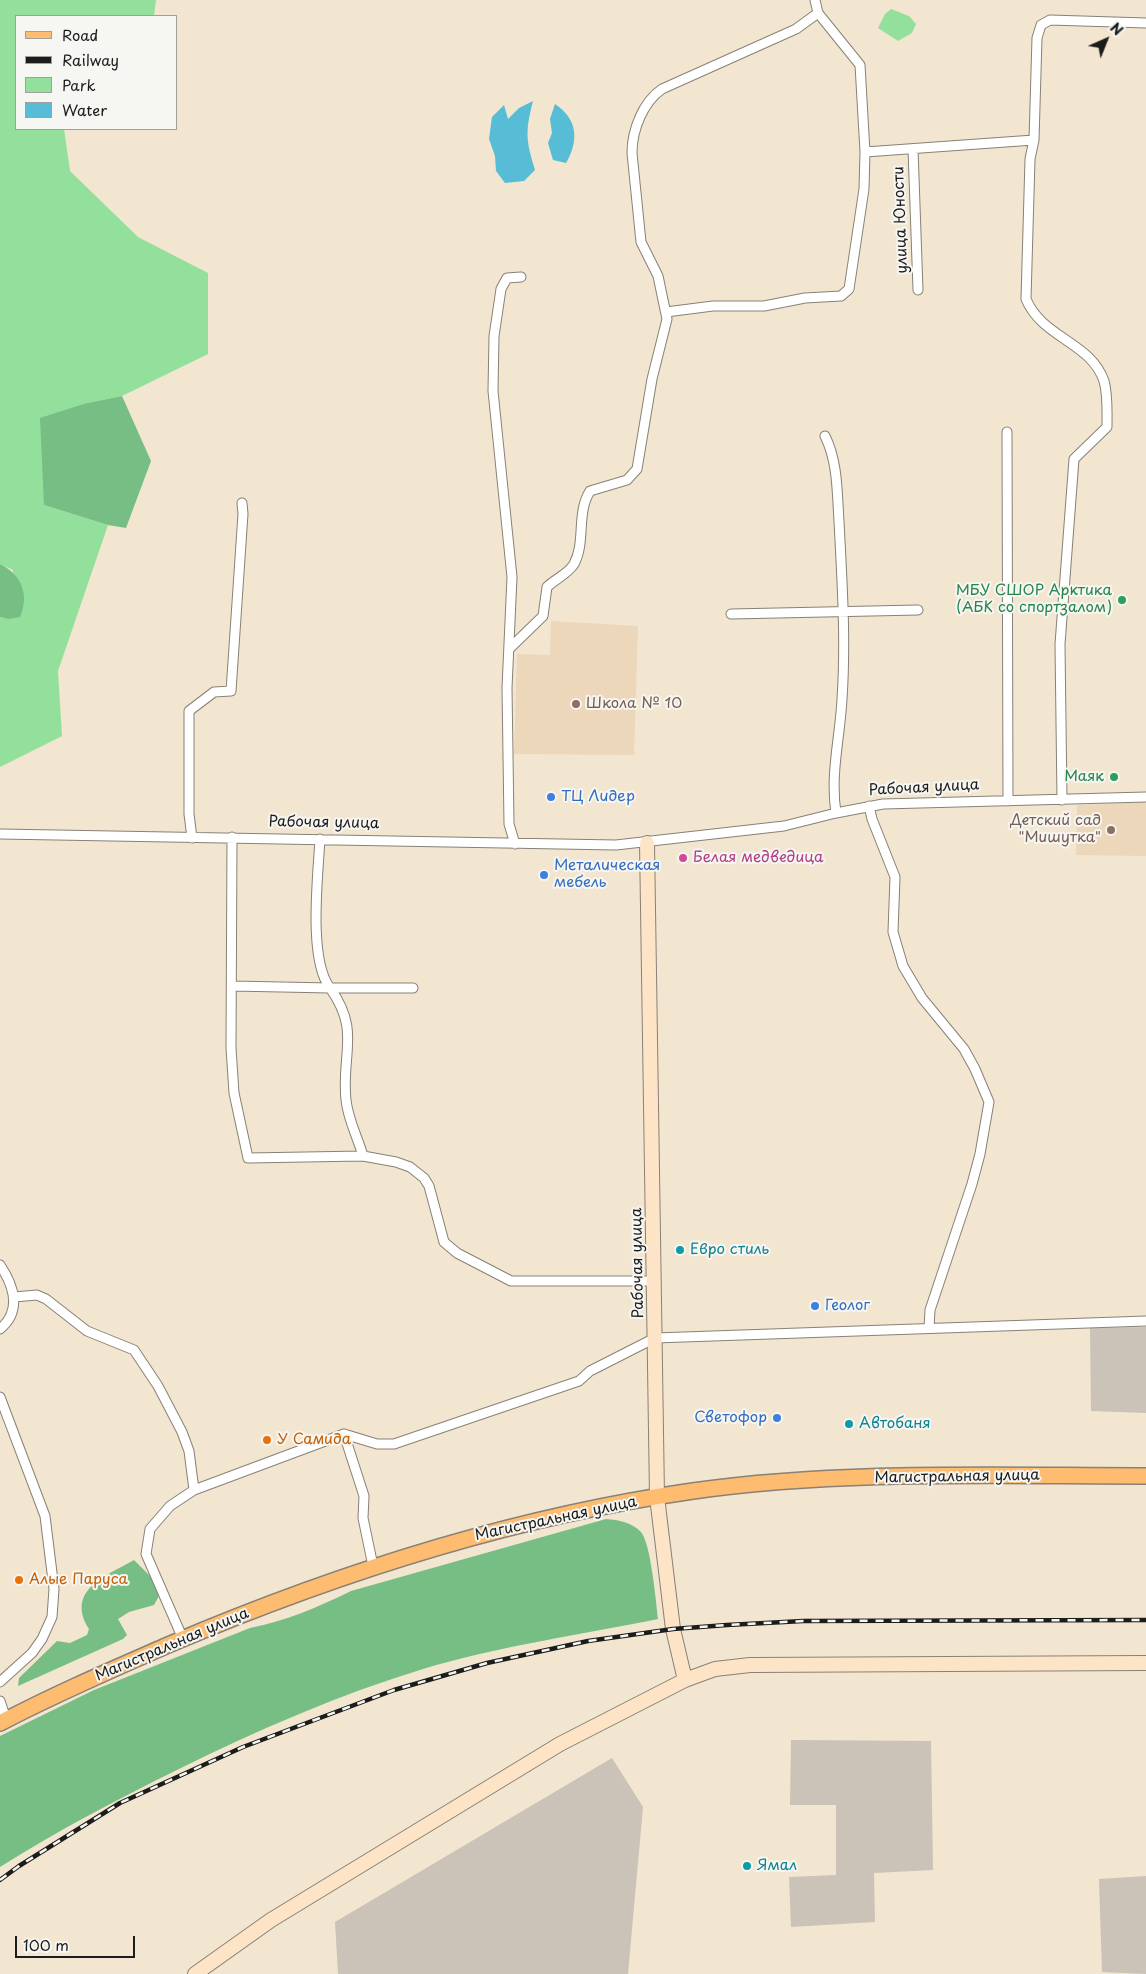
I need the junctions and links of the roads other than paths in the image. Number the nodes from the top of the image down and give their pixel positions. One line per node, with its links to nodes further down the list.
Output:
1 (815, 0): 2 (street)
2 (818, 13): 6 (street); 9 (street)
3 (1146, 23): 4 (street)
4 (1034, 140): 5 (street); 18 (street)
5 (912, 149): 6 (street); 8 (street, улица Юности)
6 (865, 152): 9 (street)
7 (521, 277): 16 (street)
8 (918, 290)
9 (666, 312): 16 (street)
10 (1007, 432): 19 (street)
11 (825, 436): 13 (street)
12 (242, 502): 24 (street)
13 (844, 610): 14 (street); 15 (street); 21 (street)
14 (918, 610)
15 (731, 614)
16 (509, 649): 27 (street)
17 (1146, 797): 18 (street, Рабочая улица)
18 (1062, 800): 19 (street, Рабочая улица)
19 (1008, 801): 20 (street, Рабочая улица)
20 (869, 806): 21 (street, Рабочая улица); 36 (street)
21 (836, 813): 26 (street, Рабочая улица)
22 (0, 834): 24 (street, Рабочая улица)
23 (232, 837): 24 (street, Рабочая улица); 25 (street, Рабочая улица); 28 (street)
24 (192, 838)
25 (320, 839): 27 (street, Рабочая улица); 29 (street)
26 (646, 843): 27 (street, Рабочая улица); 33 (main road, Рабочая улица)
27 (515, 844)
28 (232, 986): 29 (street); 31 (street)
29 (330, 988): 30 (street); 31 (street)
30 (413, 988)
31 (363, 1156): 33 (street)
32 (0, 1265): 34 (street)
33 (654, 1281): 38 (main road, Рабочая улица)
34 (14, 1297): 37 (street); 42 (street)
35 (1146, 1321): 36 (street)
36 (929, 1328): 38 (street)
37 (0, 1329)
38 (655, 1338): 40 (street); 43 (main road, Рабочая улица)
39 (0, 1397): 48 (street)
40 (344, 1434): 42 (street); 44 (street)
41 (1146, 1476): 43 (main road, Магистральная улица)
42 (194, 1490): 45 (street)
43 (657, 1497): 44 (main road, Магистральная улица); 47 (main road, Рабочая улица)
44 (373, 1566): 45 (main road, Магистральная улица)
45 (183, 1639): 50 (main road, Магистральная улица)
46 (1146, 1663): 47 (main road)
47 (686, 1680): 51 (main road)
48 (0, 1682)
49 (0, 1701): 50 (street)
50 (3, 1721)
51 (195, 1974)

